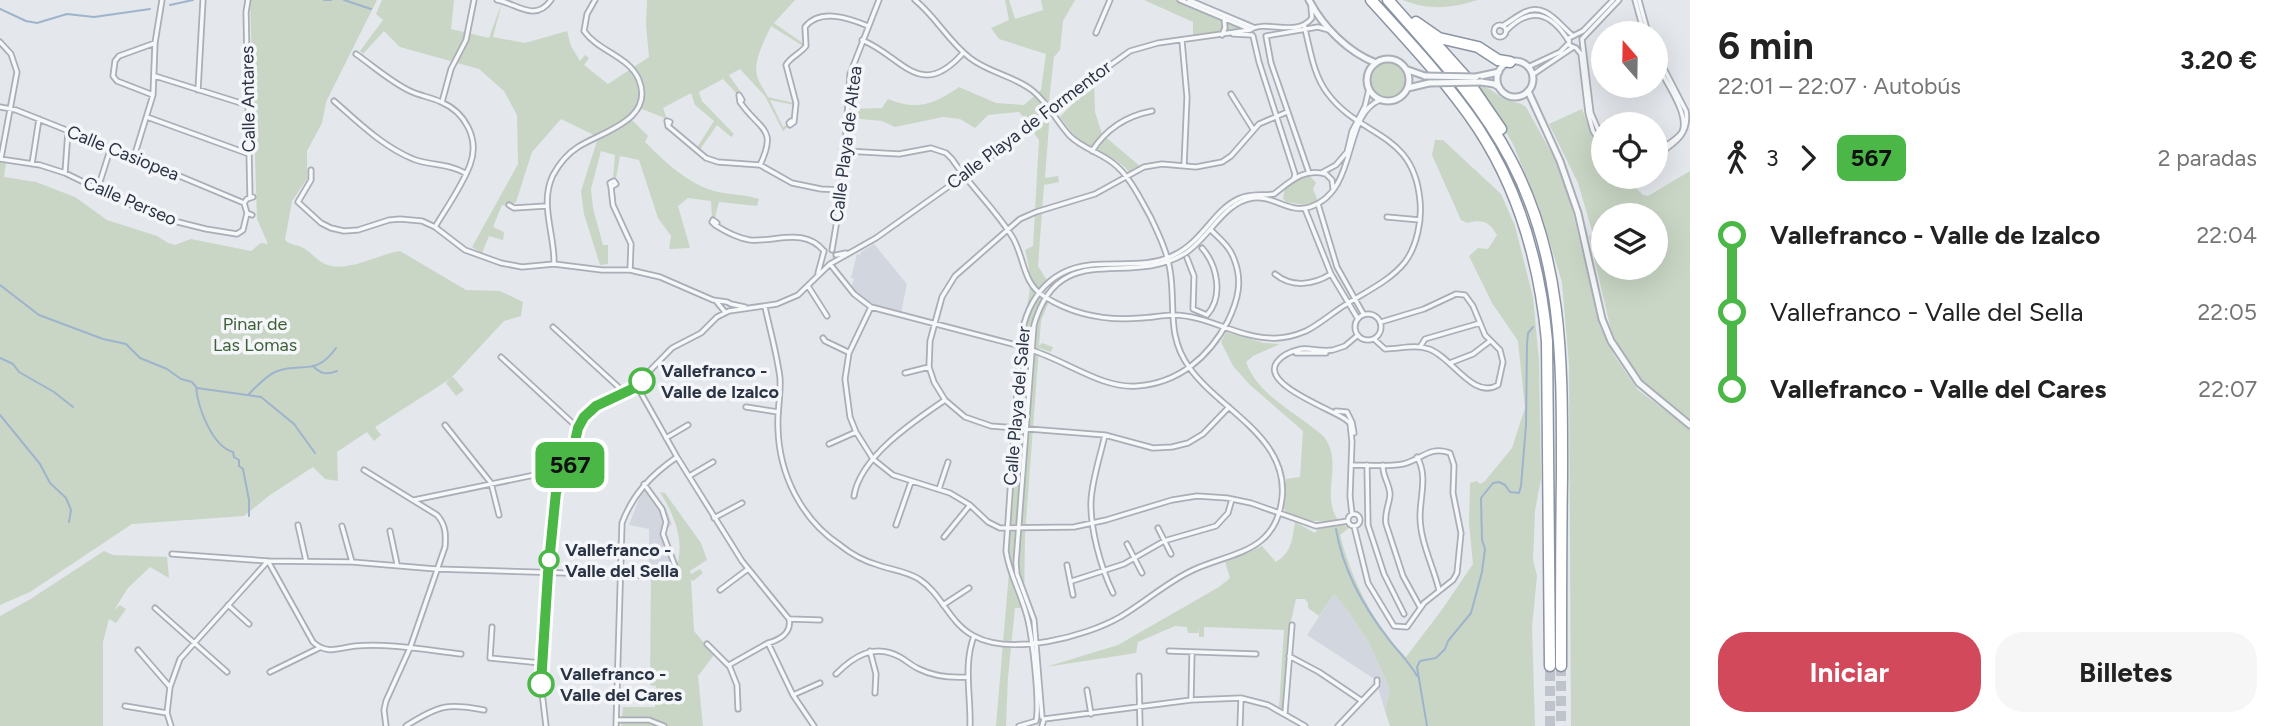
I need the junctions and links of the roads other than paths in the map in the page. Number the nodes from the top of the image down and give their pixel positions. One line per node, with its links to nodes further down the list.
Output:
1 (162, 0): 38 (street)
2 (203, 0): 57 (street)
3 (248, 0): 66 (street, Calle Antares)
4 (474, 0): 64 (street)
5 (497, 0): 6 (street)
6 (551, 0)
7 (595, 0): 111 (street)
8 (879, 0): 22 (street, Calle Playa de Altea)
9 (915, 0): 41 (street)
10 (1110, 0): 29 (street)
11 (1180, 0): 19 (street)
12 (1189, 0): 27 (street)
13 (1371, 0): 119 (highway)
14 (1388, 0): 119 (highway)
15 (1396, 0): 21 (highway)
16 (1616, 0): 31 (street); 37 (street)
17 (1637, 0): 20 (street)
18 (1310, 1): 25 (street); 26 (street)
19 (1224, 18): 27 (street); 30 (street)
20 (1643, 21)
21 (1416, 22): 43 (highway); 119 (highway)
22 (868, 26): 33 (street, Calle Playa de Altea); 77 (street)
23 (1502, 26): 28 (street); 28 (street); 31 (street)
24 (1263, 27): 25 (street); 27 (street); 32 (street)
25 (1305, 27): 26 (street); 32 (street); 78 (street)
26 (1332, 31): 40 (street)
27 (1252, 32): 30 (street, Calle Playa de Formentor); 32 (street); 73 (street)
28 (1506, 32): 36 (street)
29 (1096, 33)
30 (1222, 35): 34 (street, Calle Playa de Formentor)
31 (1574, 35): 36 (street); 37 (street)
32 (1266, 36): 71 (street)
33 (862, 40): 41 (street); 86 (street, Calle Playa de Altea)
34 (1182, 41): 69 (street, Calle Playa de Formentor); 93 (street)
35 (0, 42): 68 (street)
36 (1568, 42): 39 (street); 45 (street)
37 (1581, 42): 39 (street); 72 (street)
38 (155, 43): 50 (street); 60 (street)
39 (1574, 48): 49 (street); 79 (street)
40 (1355, 52): 44 (street); 47 (street)
41 (963, 53): 69 (street)
42 (356, 54): 64 (street)
43 (1510, 62): 45 (street); 48 (street)
44 (1376, 63): 46 (street); 47 (street)
45 (1528, 67): 49 (street)
46 (1406, 69): 52 (street, bridge); 55 (street)
47 (1369, 71): 56 (street)
48 (1499, 72): 52 (street); 54 (street)
49 (1532, 75): 58 (street)
50 (155, 76): 57 (street); 60 (street)
51 (1668, 76): 85 (street)
52 (1479, 80): 54 (street); 55 (street, bridge)
53 (1668, 84): 83 (street)
54 (1499, 87): 61 (street)
55 (1408, 88): 62 (street)
56 (1369, 89): 62 (street); 78 (street)
57 (198, 90): 66 (street)
58 (1528, 91): 61 (street); 74 (street)
59 (1231, 94): 81 (street)
60 (153, 95): 75 (street)
61 (1518, 96): 74 (street)
62 (1380, 100): 78 (street)
63 (334, 101): 96 (street)
64 (442, 102): 96 (street)
65 (740, 102): 92 (street)
66 (248, 105): 88 (street, Calle Antares)
67 (0, 107): 68 (street, Calle Casiopea)
68 (10, 109): 76 (street, Calle Casiopea); 90 (street)
69 (1048, 110): 87 (street); 99 (street, Calle Playa de Formentor)
70 (1152, 111): 87 (street)
71 (1287, 112): 73 (street); 97 (street)
72 (1591, 113)
73 (1276, 116): 81 (street); 101 (street)
74 (1537, 116): 177 (street)
75 (147, 117): 88 (street); 89 (street)
76 (39, 119): 82 (street, Calle Casiopea); 91 (street)
77 (793, 122)
78 (1359, 122): 98 (street); 106 (street); 114 (street)
79 (1591, 125)
80 (668, 126): 92 (street)
81 (1254, 129): 93 (street)
82 (68, 131): 84 (street, Calle Casiopea); 95 (street)
83 (1668, 145)
84 (111, 147): 89 (street, Calle Casiopea); 103 (street)
85 (1668, 147)
86 (846, 151): 99 (street); 105 (street, Calle Playa de Altea)
87 (1092, 151): 100 (street)
88 (249, 154): 107 (street, Calle Antares)
89 (134, 157): 107 (street, Calle Casiopea)
90 (0, 159): 91 (street, Calle Perseo)
91 (32, 164): 95 (street, Calle Perseo)
92 (760, 165): 105 (street)
93 (1184, 166): 100 (street)
94 (312, 170): 116 (street)
95 (65, 173): 103 (street, Calle Perseo)
96 (466, 173): 116 (street)
97 (1308, 173): 98 (street); 101 (street)
98 (1321, 173): 106 (street)
99 (963, 175): 117 (street); 123 (street, Calle Playa de Formentor)
100 (1125, 176): 117 (street); 127 (street)
101 (1294, 178): 104 (street)
102 (611, 187): 130 (street)
103 (98, 188): 107 (street, Calle Perseo)
104 (1282, 188): 110 (street); 127 (street, Calle Playa del Saler)
105 (842, 190): 121 (street, Calle Playa de Altea)
106 (1333, 190): 108 (street)
107 (244, 203)
108 (1318, 204): 112 (street); 137 (street)
109 (509, 205): 111 (street)
110 (1284, 205): 112 (street); 118 (street, Calle Playa del Saler)
111 (547, 206): 129 (street)
112 (1305, 209): 133 (street)
113 (1387, 217): 114 (street)
114 (1420, 220): 137 (street)
115 (715, 225): 122 (street)
116 (435, 227): 129 (street)
117 (1006, 230): 135 (street); 153 (street)
118 (1211, 230): 127 (street, Calle Playa del Saler); 155 (street)
119 (1540, 230)
120 (1202, 248): 149 (street)
121 (832, 250): 122 (street); 124 (street)
122 (824, 251): 126 (street)
123 (852, 252): 124 (street, Calle Playa de Formentor); 128 (street, Calle Playa de Formentor)
124 (836, 255): 128 (street)
125 (1187, 258): 149 (street)
126 (822, 260): 128 (street); 131 (street)
127 (1168, 260): 135 (street, Calle Playa del Saler); 136 (street, Calle Playa del Saler); 146 (street)
128 (832, 263): 131 (street, Calle Playa de Formentor); 143 (street)
129 (554, 264): 130 (street)
130 (630, 270): 138 (street)
131 (818, 274): 134 (street)
132 (1275, 274): 133 (street)
133 (1332, 275): 140 (street)
134 (808, 286): 142 (street); 148 (street)
135 (1039, 293): 136 (street); 160 (street, Calle Playa del Saler)
136 (1045, 297): 146 (street); 162 (street, Calle Playa del Saler)
137 (1355, 299): 140 (street); 147 (street)
138 (716, 302): 139 (street); 145 (street)
139 (723, 302): 141 (street); 145 (street)
140 (1349, 302): 150 (street); 155 (street)
141 (731, 304): 144 (street); 145 (street)
142 (765, 307): 144 (street); 174 (street)
143 (871, 307): 153 (street); 163 (street)
144 (754, 308): 145 (street)
145 (724, 310): 169 (street)
146 (1172, 315): 149 (street); 167 (street)
147 (1364, 315): 150 (street); 151 (street)
148 (827, 316)
149 (1199, 316): 155 (street)
150 (1358, 318): 156 (street)
151 (1381, 322): 152 (street); 158 (street)
152 (1480, 323): 159 (street); 161 (street)
153 (934, 324): 160 (street); 166 (street)
154 (553, 327): 170 (street)
155 (1224, 328): 167 (street)
156 (1358, 335): 158 (street); 190 (street)
157 (823, 338): 163 (street)
158 (1374, 339): 161 (street)
159 (1490, 341): 165 (street); 165 (street)
160 (1020, 347): 162 (street); 162 (street); 179 (street, Calle Playa del Saler)
161 (1420, 347): 165 (street)
162 (1031, 349): 167 (street); 180 (street, Calle Playa del Saler)
163 (849, 352): 181 (street)
164 (501, 357): 178 (street)
165 (1450, 363)
166 (929, 367): 168 (street); 171 (street)
167 (1190, 368): 173 (street)
168 (905, 373)
169 (636, 386): 170 (street); 183 (street)
170 (625, 393): 178 (street)
171 (945, 400): 179 (street); 187 (street)
172 (746, 407): 174 (street)
173 (1229, 407): 182 (street); 205 (street)
174 (778, 412): 243 (street)
175 (445, 425): 197 (street)
176 (688, 425): 183 (street)
177 (1690, 425)
178 (578, 428): 193 (street)
179 (1014, 428): 180 (street); 215 (street, Calle Playa del Saler)
180 (1026, 428): 182 (street); 217 (street, Calle Playa del Saler)
181 (856, 432): 184 (street); 187 (street)
182 (1105, 435): 210 (street)
183 (666, 438): 185 (street)
184 (829, 444)
185 (677, 457): 195 (street); 198 (street)
186 (1417, 457): 192 (street); 239 (street); 239 (street)
187 (873, 459): 196 (street); 200 (street)
188 (948, 461): 199 (street)
189 (713, 462): 195 (street)
190 (1351, 465): 191 (street); 207 (street)
191 (1367, 465): 192 (street); 246 (street)
192 (1383, 466): 244 (street)
193 (569, 468): 197 (street); 233 (street)
194 (364, 470): 202 (street)
195 (690, 476): 208 (street)
196 (911, 482): 199 (street); 212 (street)
197 (491, 484): 202 (street); 206 (street)
198 (644, 484): 235 (street); 235 (street)
199 (939, 489): 204 (street)
200 (854, 496)
201 (1233, 499): 205 (street); 210 (street); 220 (street)
202 (412, 501): 230 (street)
203 (742, 503): 208 (street)
204 (970, 505): 215 (street); 219 (street)
205 (1279, 513): 209 (street); 256 (street)
206 (499, 514)
207 (1352, 514): 209 (street); 214 (street)
208 (714, 518): 231 (street)
209 (1348, 521): 214 (street)
210 (1093, 524): 217 (street); 232 (street)
211 (298, 525): 226 (street)
212 (896, 525)
213 (342, 526): 227 (street)
214 (1354, 526): 244 (street)
215 (1006, 528): 217 (street); 256 (street, Calle Playa del Saler)
216 (1158, 528): 220 (street)
217 (1018, 529): 256 (street, Calle Playa del Saler)
218 (390, 531): 228 (street)
219 (944, 537)
220 (1164, 541): 223 (street); 224 (street)
221 (1127, 544): 224 (street)
222 (172, 554): 225 (street)
223 (1171, 554)
224 (1135, 558): 232 (street); 234 (street)
225 (268, 561): 226 (street); 242 (street); 257 (street)
226 (306, 561): 227 (street)
227 (352, 562): 228 (street)
228 (397, 564): 230 (street)
229 (1067, 565): 236 (street)
230 (436, 569): 233 (street); 258 (street)
231 (748, 569): 238 (street); 247 (street)
232 (1102, 571): 236 (street); 240 (street)
233 (548, 573): 235 (street); 266 (street)
234 (1142, 573)
235 (620, 575): 289 (street)
236 (1072, 581): 241 (street)
237 (969, 588): 243 (street)
238 (720, 590)
239 (1439, 590): 244 (street)
240 (1113, 593)
241 (1073, 595)
242 (228, 605): 249 (street); 253 (street)
243 (943, 605): 252 (street)
244 (1420, 607)
245 (155, 608): 253 (street)
246 (1404, 614)
247 (789, 619): 248 (street); 254 (street)
248 (820, 620)
249 (249, 624)
250 (1292, 625): 265 (street)
251 (492, 627): 266 (street)
252 (974, 636): 256 (street); 272 (street)
253 (193, 643): 268 (street); 275 (street)
254 (768, 643): 267 (street); 278 (street)
255 (707, 644): 267 (street)
256 (1034, 645): 290 (street, Calle Playa del Saler)
257 (319, 648): 258 (street); 269 (street)
258 (410, 648): 263 (street); 292 (street)
259 (138, 650): 275 (street)
260 (870, 651): 270 (street); 272 (street); 277 (street)
261 (1169, 651): 262 (street)
262 (1192, 652): 264 (street); 280 (street)
263 (461, 654)
264 (1256, 654)
265 (1289, 656): 281 (street); 288 (street)
266 (541, 663): 294 (street)
267 (729, 665): 284 (street)
268 (227, 672)
269 (271, 672)
270 (835, 674)
271 (1139, 676): 283 (street)
272 (968, 677): 298 (street)
273 (1377, 680): 281 (street)
274 (820, 683): 278 (street)
275 (170, 687): 286 (street)
276 (1087, 690): 287 (street)
277 (875, 693)
278 (793, 695): 297 (street)
279 (1241, 698): 280 (street); 288 (street); 301 (street)
280 (1191, 701): 283 (street)
281 (1362, 701): 303 (street)
282 (125, 706): 286 (street)
283 (1141, 707): 287 (street); 300 (street)
284 (738, 709)
285 (484, 710): 293 (street)
286 (167, 713): 291 (street)
287 (1091, 713): 290 (street)
288 (1285, 713): 302 (street)
289 (617, 720): 295 (street); 296 (street)
290 (1040, 722): 299 (street)
291 (171, 726)
292 (386, 726)
293 (406, 726)
294 (546, 726)
295 (616, 726)
296 (664, 726)
297 (814, 726)
298 (971, 726)
299 (1019, 726)
300 (1140, 726)
301 (1240, 726)
302 (1305, 726)
303 (1338, 726)

